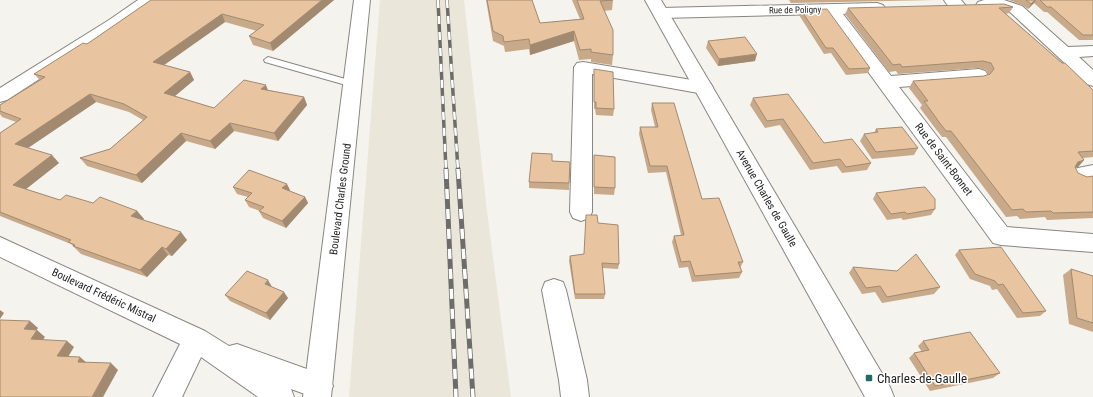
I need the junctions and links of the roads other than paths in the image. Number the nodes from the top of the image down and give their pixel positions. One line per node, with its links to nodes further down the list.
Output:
1 (148, 0): 16 (street)
2 (362, 0): 14 (street, Boulevard Charles Ground)
3 (1010, 3): 4 (street); 9 (street)
4 (951, 4)
5 (657, 6): 7 (street, Rue de Poligny); 15 (street, Avenue Charles de Gaulle)
6 (894, 7): 7 (street, Rue de Poligny)
7 (831, 9): 13 (street, Rue de Saint-Bonnet)
8 (1093, 51): 9 (street)
9 (1063, 53): 12 (street)
10 (268, 60): 14 (lane)
11 (979, 75): 13 (street)
12 (1093, 80)
13 (886, 82): 18 (street, Rue de Saint-Bonnet)
14 (353, 84): 22 (street, Boulevard Charles Ground)
15 (704, 88): 17 (street); 26 (street, Avenue Charles de Gaulle)
16 (0, 96)
17 (581, 212)
18 (1093, 243)
19 (0, 246): 21 (street, Boulevard Frédéric Mistral)
20 (554, 290): 25 (street)
21 (202, 342): 22 (street, Boulevard Frédéric Mistral); 23 (street); 24 (street, Boulevard Frédéric Mistral)
22 (318, 391)
23 (166, 397)
24 (280, 397)
25 (575, 397)
26 (880, 397)

